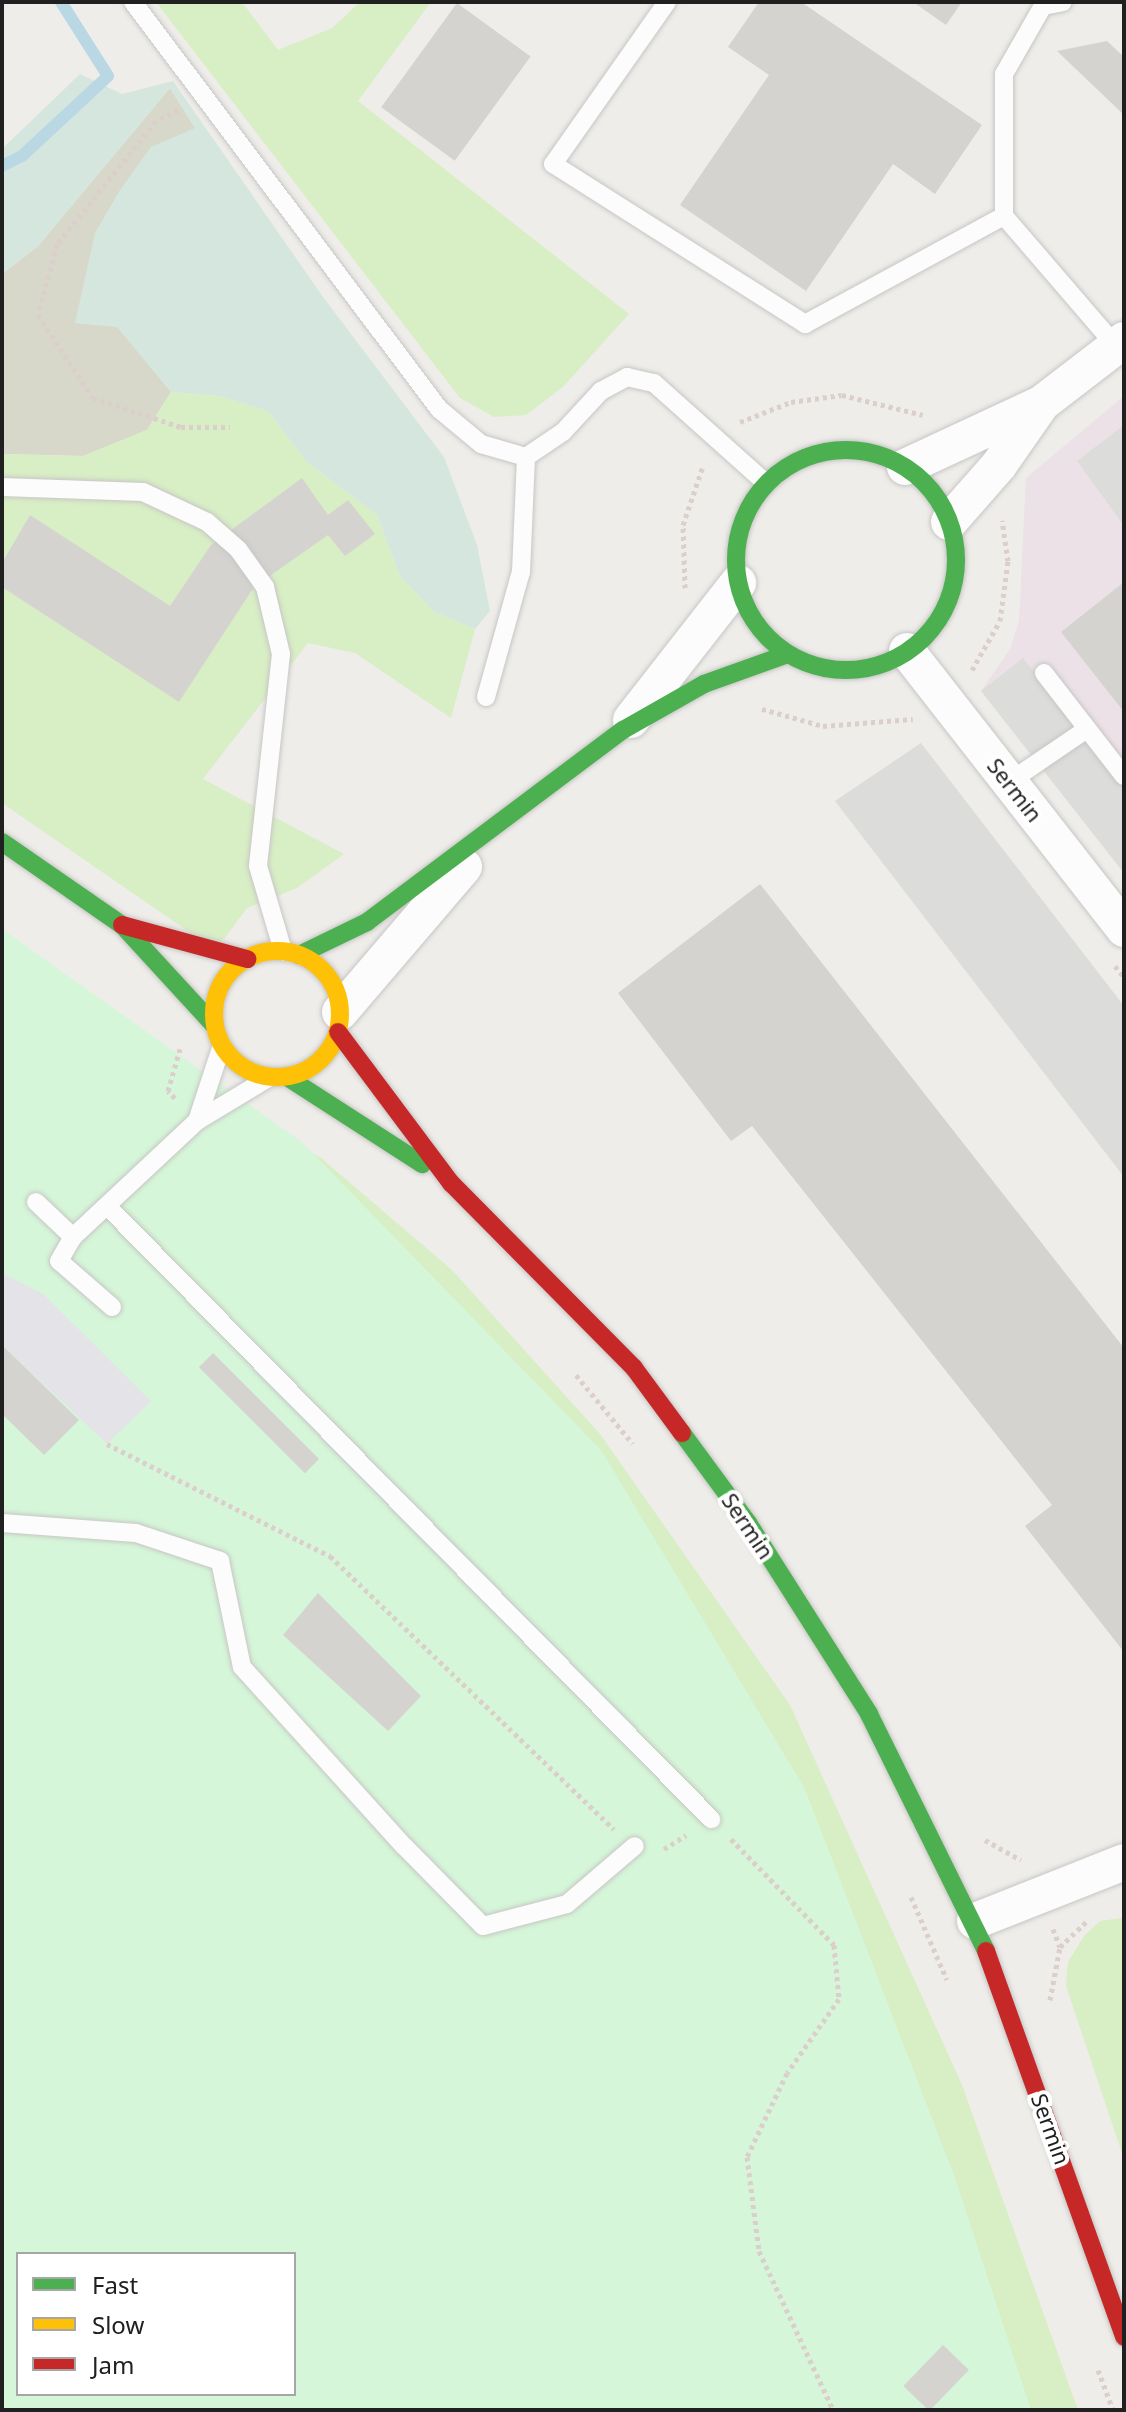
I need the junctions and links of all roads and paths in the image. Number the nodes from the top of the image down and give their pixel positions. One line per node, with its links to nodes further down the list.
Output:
1 (133, 2): 5 (lane)
2 (667, 2): 6 (lane)
3 (1063, 2): 4 (lane)
4 (1038, 4): 6 (lane)
5 (201, 98): 9 (path); 10 (lane)
6 (1004, 216): 7 (lane)
7 (1120, 343): 8 (street)
8 (1041, 404): 11 (street); 15 (street)
9 (230, 427)
10 (526, 457): 12 (lane); 21 (lane)
11 (905, 467): 12 (main road); 15 (main road)
12 (766, 483): 16 (main road)
13 (2, 487): 32 (lane)
14 (999, 509): 19 (path)
15 (949, 522): 17 (main road)
16 (738, 583): 18 (main road); 25 (street)
17 (907, 651): 18 (main road); 27 (street, Sermin)
18 (788, 654): 25 (main road)
19 (970, 673)
20 (1044, 673): 24 (lane)
21 (486, 697)
22 (751, 705): 23 (path)
23 (921, 718)
24 (1087, 729): 26 (lane); 27 (lane)
25 (623, 730): 28 (main road)
26 (1124, 776)
27 (1009, 782): 31 (street, Sermin)
28 (495, 831): 32 (main road); 34 (street)
29 (2, 842): 30 (main road)
30 (122, 925): 33 (main road); 35 (main road)
31 (1124, 929)
32 (291, 953): 33 (main road); 34 (main road)
33 (247, 959): 35 (main road)
34 (339, 1022): 37 (main road); 39 (main road, Sermin)
35 (215, 1026): 36 (main road)
36 (222, 1045): 37 (main road); 38 (lane)
37 (278, 1077): 38 (lane); 39 (main road, Sermin)
38 (197, 1121): 41 (lane)
39 (451, 1183): 51 (main road, Sermin)
40 (36, 1202): 42 (lane)
41 (107, 1206): 42 (lane); 47 (lane)
42 (73, 1237): 43 (lane)
43 (112, 1307)
44 (566, 1362): 45 (path)
45 (635, 1448)
46 (2, 1523): 48 (lane)
47 (711, 1819)
48 (635, 1846)
49 (1124, 1862): 51 (street)
50 (1101, 1913): 52 (path)
51 (975, 1921): 53 (main road, Sermin)
52 (1049, 2007)
53 (1124, 2337)

